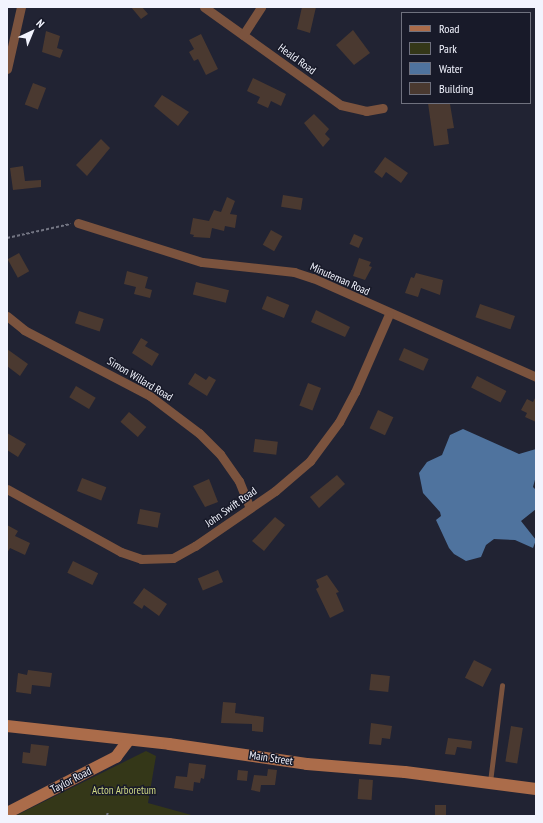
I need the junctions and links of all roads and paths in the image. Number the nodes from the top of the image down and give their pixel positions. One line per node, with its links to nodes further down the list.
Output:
1 (21, 7): 5 (street)
2 (204, 7): 4 (street, Heald Road)
3 (260, 7): 4 (street)
4 (243, 35): 7 (street, Heald Road)
5 (9, 51): 6 (street)
6 (7, 69)
7 (383, 108)
8 (78, 223): 9 (path); 10 (street, Minuteman Road)
9 (7, 238)
10 (389, 314): 12 (street, Minuteman Road); 14 (street, John Swift Road)
11 (7, 316): 14 (street, Simon Willard Road)
12 (536, 377)
13 (7, 489): 14 (street, John Swift Road)
14 (250, 508)
15 (502, 686): 18 (lane)
16 (7, 726): 17 (main road, Main Street)
17 (129, 740): 18 (main road, Main Street); 21 (main road, Taylor Road)
18 (490, 783): 19 (main road, Main Street)
19 (536, 790)
20 (108, 811): 22 (path)
21 (7, 813)
22 (107, 816)

